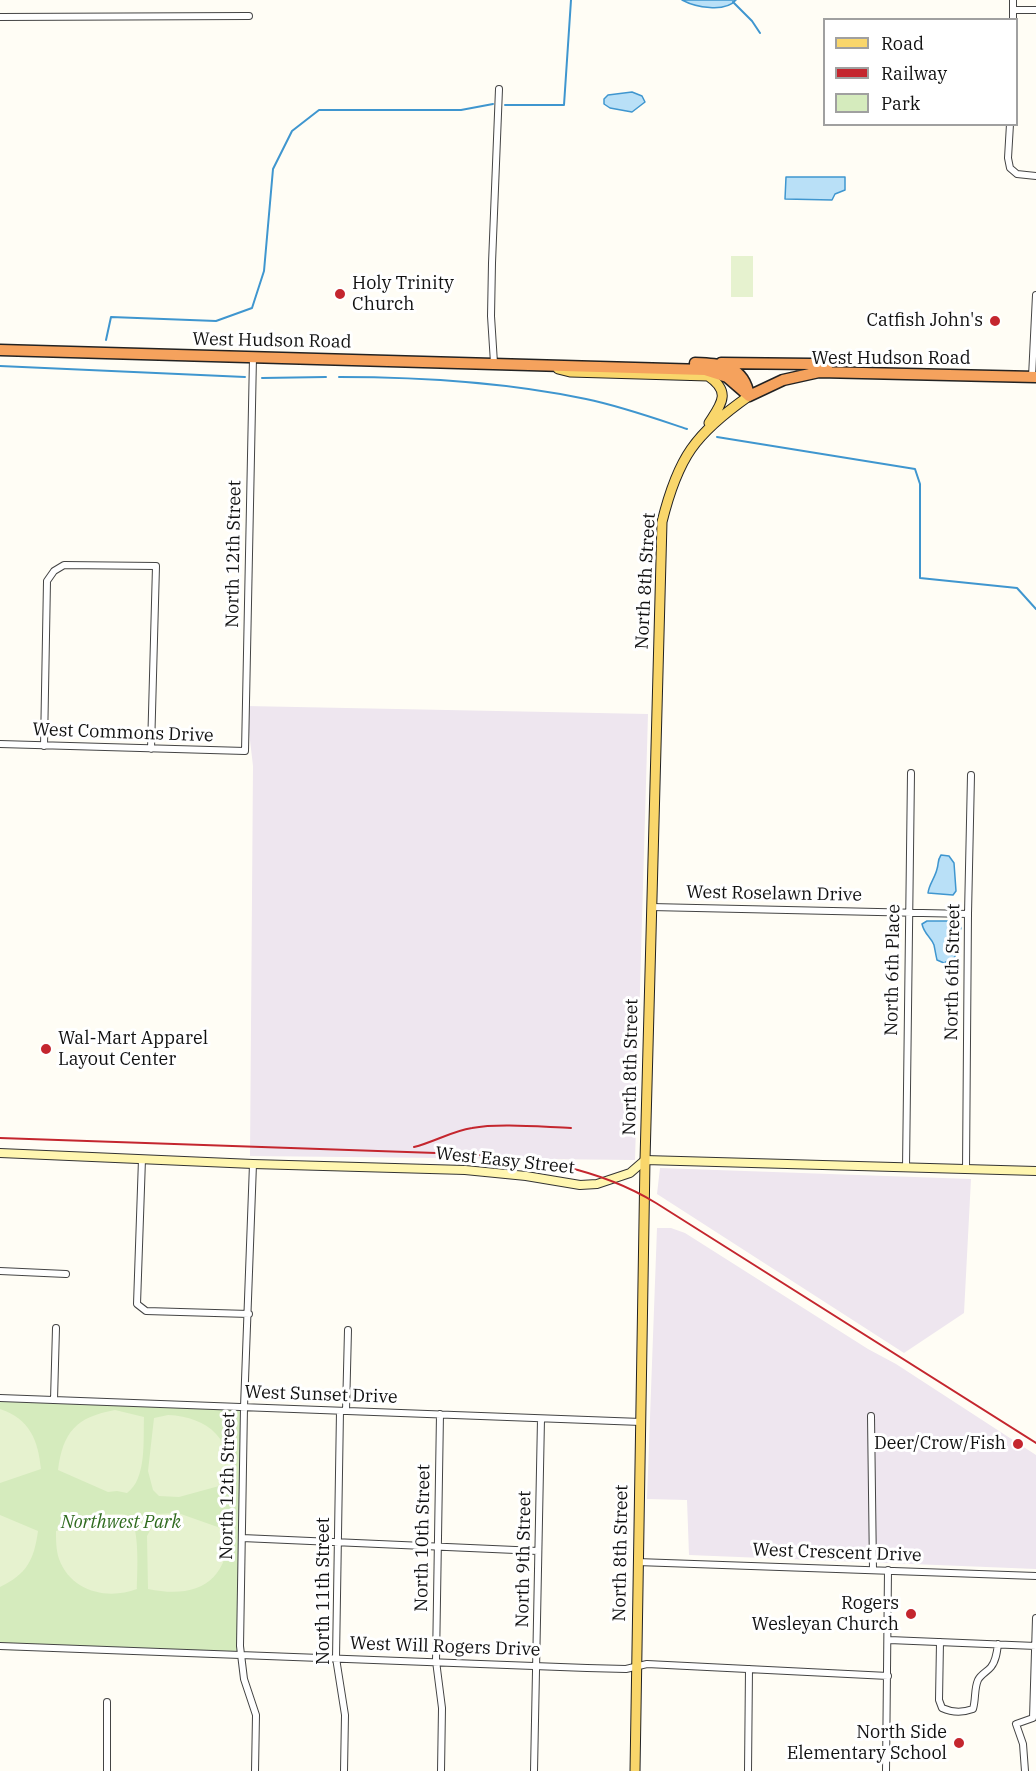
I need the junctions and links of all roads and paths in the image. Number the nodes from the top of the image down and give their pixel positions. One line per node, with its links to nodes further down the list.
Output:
1 (1013, 0): 2 (street)
2 (1013, 10): 3 (street); 6 (street)
3 (1036, 10)
4 (249, 16): 5 (street)
5 (0, 17)
6 (1013, 18)
7 (500, 89): 13 (street)
8 (1010, 126): 9 (street)
9 (1036, 176)
10 (1036, 295): 17 (street)
11 (0, 350): 12 (highway, West Hudson Road)
12 (253, 357): 13 (highway, West Hudson Road); 23 (street, North 12th Street)
13 (494, 363): 14 (highway, West Hudson Road)
14 (544, 364): 15 (highway, West Hudson Road); 18 (highway, West Hudson Road); 19 (main road, West Hudson Road)
15 (717, 364): 16 (highway); 18 (highway, West Hudson Road)
16 (842, 372): 17 (highway, West Hudson Road); 18 (highway, West Hudson Road)
17 (1034, 377)
18 (749, 396): 19 (main road, North 8th Street)
19 (705, 430): 26 (main road, North 8th Street)
20 (0, 744): 21 (street, West Commons Drive)
21 (44, 746): 22 (street, West Commons Drive); 22 (street)
22 (151, 749): 23 (street, West Commons Drive)
23 (245, 751)
24 (911, 773): 27 (street, North 6th Place)
25 (971, 775): 28 (street, North 6th Street)
26 (651, 907): 27 (street, West Roselawn Drive); 31 (main road, North 8th Street)
27 (909, 912): 28 (street, West Roselawn Drive); 33 (street, North 6th Place)
28 (968, 914): 34 (street, North 6th Street)
29 (0, 1153): 30 (street, West Easy Street)
30 (142, 1159): 32 (street, West Easy Street); 38 (street)
31 (645, 1160): 32 (street, West Easy Street); 33 (street); 48 (main road, North 8th Street)
32 (253, 1164): 38 (street, North 12th Street)
33 (906, 1167): 34 (street)
34 (966, 1169): 35 (street)
35 (1036, 1172)
36 (0, 1271): 37 (street)
37 (66, 1274)
38 (249, 1314): 43 (street, North 12th Street)
39 (56, 1328): 42 (street)
40 (348, 1329): 44 (street, North 11th Street)
41 (0, 1398): 42 (street, West Sunset Drive)
42 (54, 1400): 43 (street, West Sunset Drive)
43 (244, 1407): 44 (street, West Sunset Drive); 49 (street, North 12th Street)
44 (343, 1411): 45 (street, West Sunset Drive); 50 (street, North 11th Street)
45 (440, 1414): 47 (street, West Sunset Drive); 51 (street, North 10th Street)
46 (871, 1416): 54 (street)
47 (541, 1419): 48 (street, West Sunset Drive); 52 (street, North 9th Street)
48 (640, 1422): 53 (main road, North 8th Street)
49 (242, 1538): 50 (street); 63 (street, North 12th Street)
50 (338, 1542): 51 (street); 64 (street, North 11th Street)
51 (438, 1546): 52 (street); 65 (street, North 10th Street)
52 (538, 1551): 66 (street, North 9th Street)
53 (637, 1562): 54 (street, West Crescent Drive); 67 (main road, North 8th Street)
54 (873, 1570): 55 (street, West Crescent Drive)
55 (888, 1570): 56 (street, West Crescent Drive); 58 (street)
56 (1036, 1575)
57 (1036, 1618): 62 (street)
58 (889, 1640): 59 (street); 69 (street)
59 (940, 1642): 60 (street); 60 (street)
60 (998, 1644): 62 (street)
61 (0, 1646): 63 (street, West Will Rogers Drive)
62 (1036, 1646): 79 (street)
63 (240, 1655): 64 (street, West Will Rogers Drive); 72 (street, North 12th Street)
64 (336, 1658): 65 (street, West Will Rogers Drive); 73 (street, North 11th Street)
65 (436, 1661): 66 (street, West Will Rogers Drive); 74 (street, North 10th Street)
66 (537, 1666): 67 (street, West Will Rogers Drive); 75 (street, North 9th Street)
67 (636, 1668): 68 (street, West Will Rogers Drive); 76 (main road, North 8th Street)
68 (749, 1669): 69 (street, West Will Rogers Drive); 77 (street)
69 (888, 1676): 78 (street)
70 (107, 1702): 71 (street)
71 (107, 1771)
72 (255, 1771)
73 (344, 1771)
74 (441, 1771)
75 (534, 1771)
76 (634, 1771)
77 (748, 1771)
78 (886, 1771)
79 (1024, 1771)

